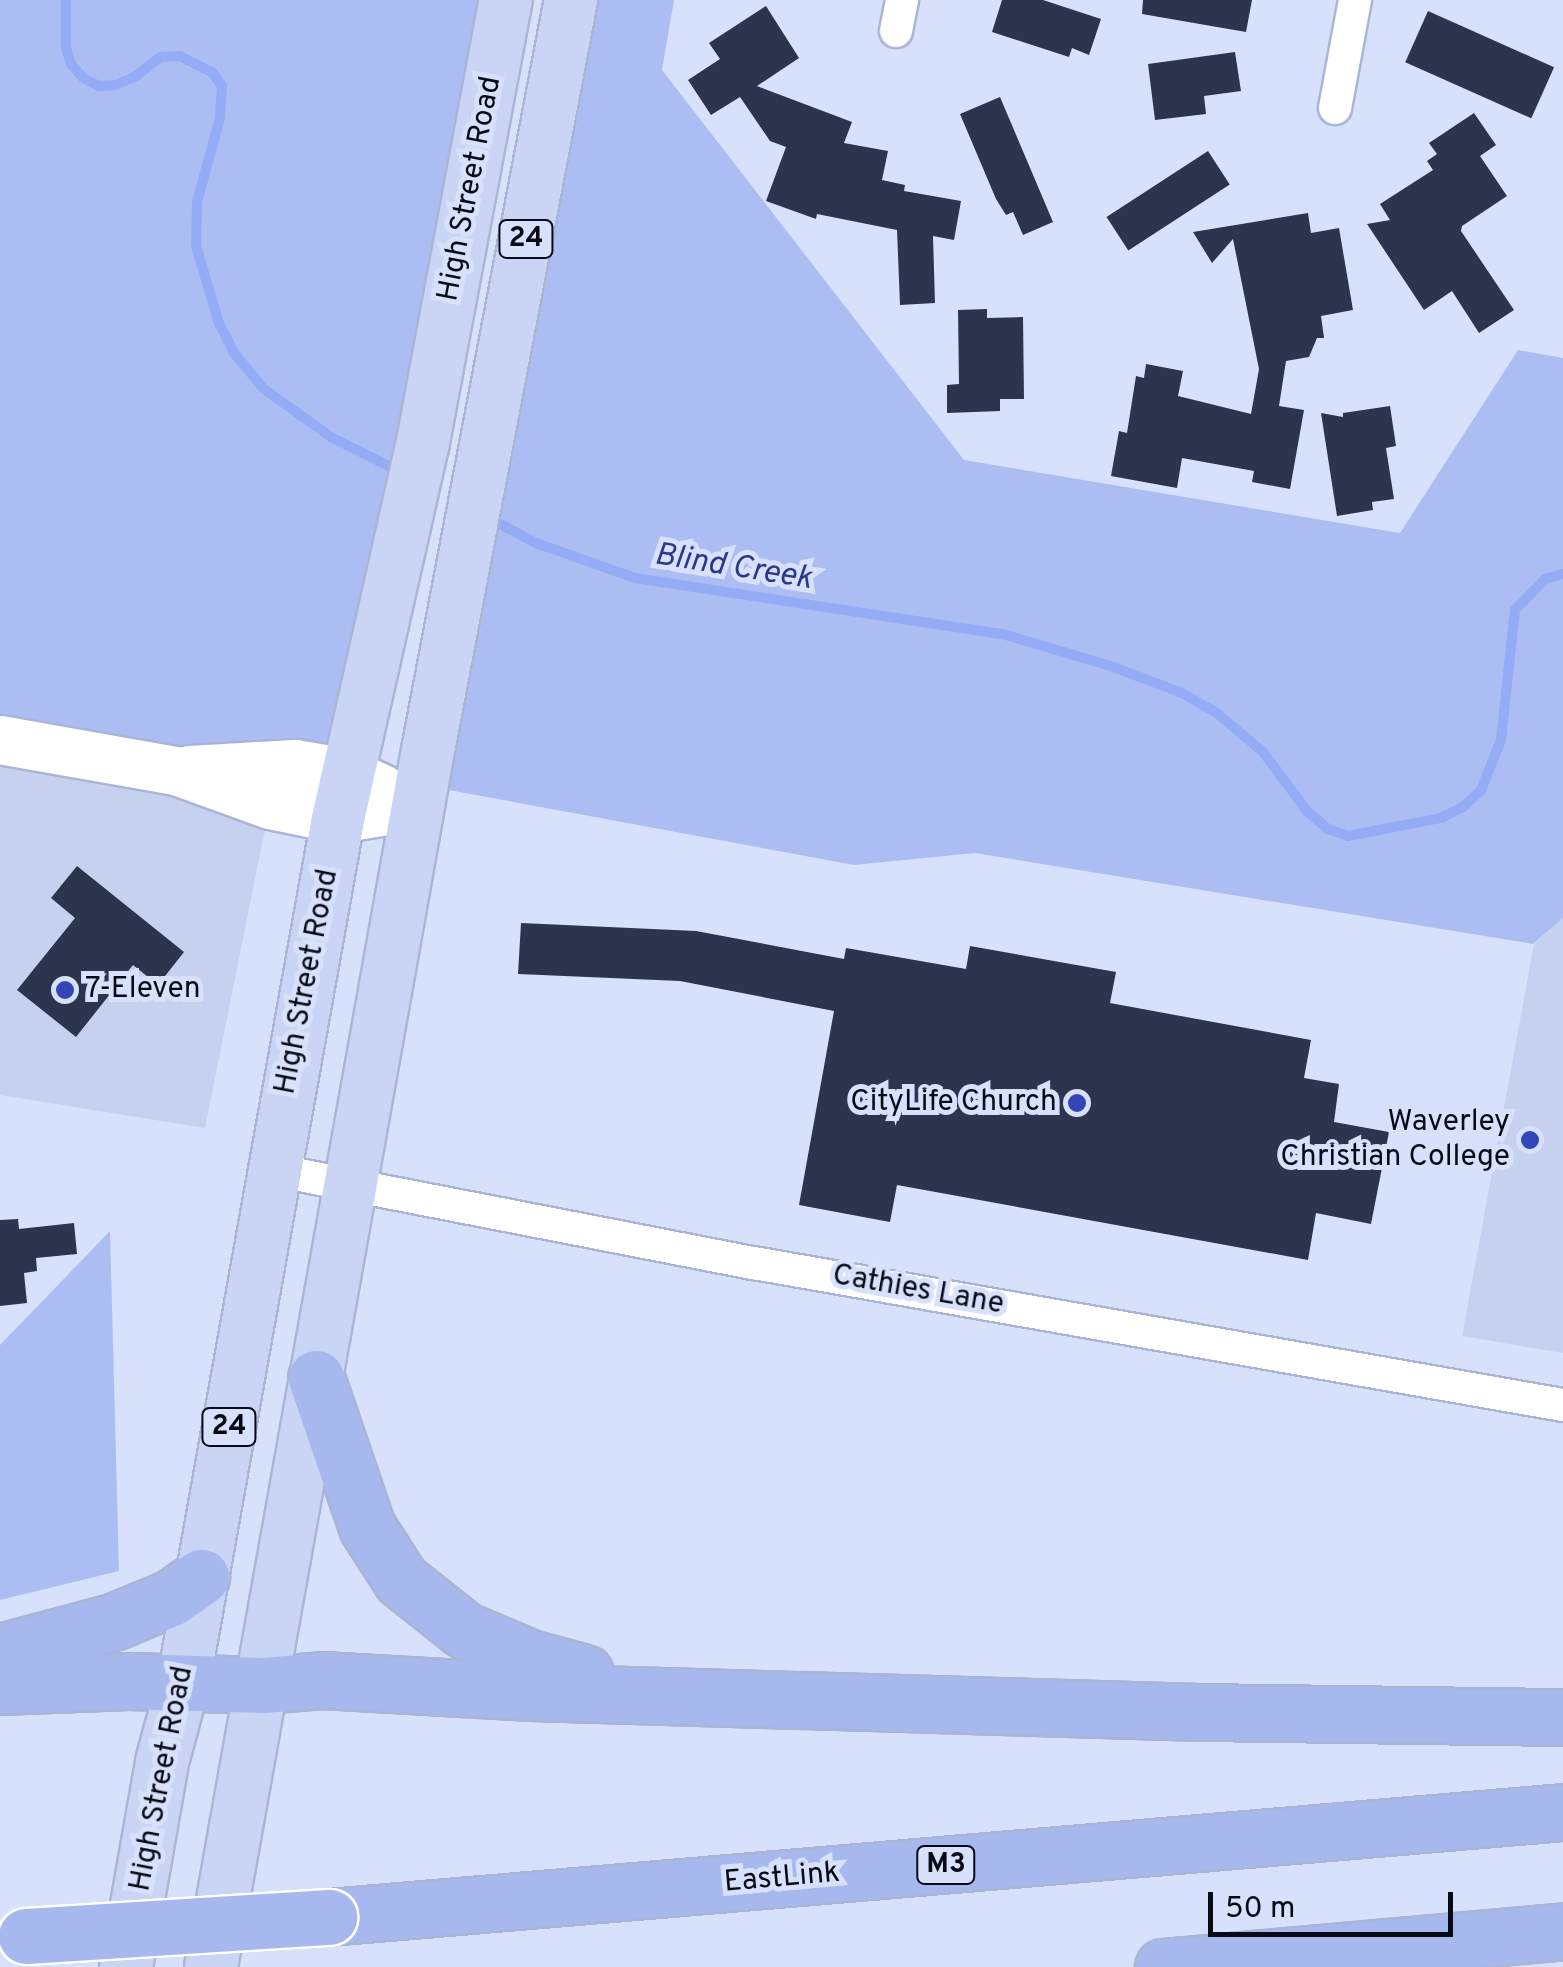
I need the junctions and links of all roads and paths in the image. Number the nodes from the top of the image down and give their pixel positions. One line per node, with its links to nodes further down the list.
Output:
1 (506, 0): 6 (main road, High Street Road / 24)
2 (571, 0): 7 (main road, 24)
3 (1355, 0): 4 (street)
4 (1335, 108)
5 (0, 740): 6 (street)
6 (343, 796): 7 (street); 8 (main road, High Street Road / 24)
7 (418, 806): 9 (main road, 24)
8 (274, 1170): 9 (street, Cathies Lane); 12 (main road, High Street Road / 24)
9 (352, 1183): 10 (main road, 24); 11 (street, Cathies Lane)
10 (316, 1378): 15 (main road, 24); 17 (highway)
11 (1563, 1405)
12 (202, 1577): 13 (highway); 14 (main road, High Street Road / 24)
13 (0, 1652)
14 (182, 1684): 15 (highway); 16 (highway); 22 (main road, High Street Road / 24)
15 (263, 1685): 17 (highway); 23 (main road, 24)
16 (0, 1686)
17 (691, 1694): 18 (highway)
18 (1563, 1717)
19 (1563, 1812): 21 (highway, EastLink / M3, bridge)
20 (1563, 1931): 24 (highway)
21 (13, 1937)
22 (126, 1967)
23 (211, 1967)
24 (1162, 1967)

